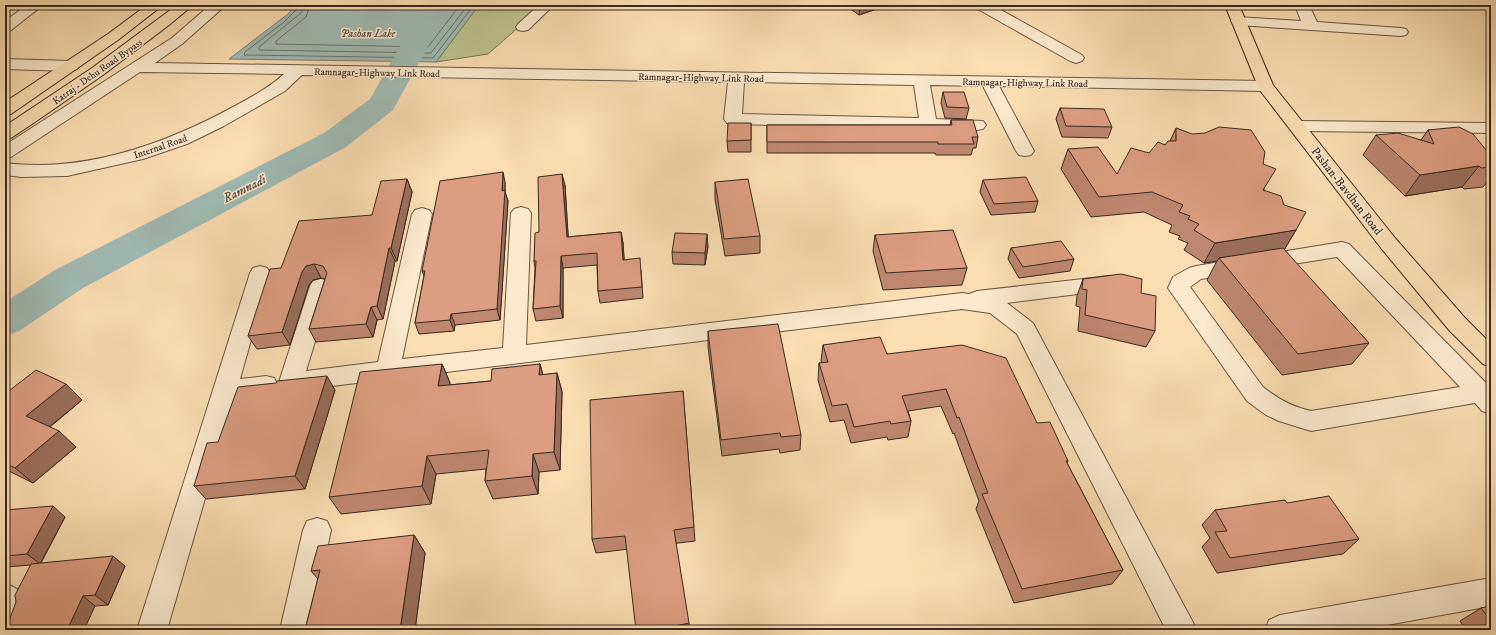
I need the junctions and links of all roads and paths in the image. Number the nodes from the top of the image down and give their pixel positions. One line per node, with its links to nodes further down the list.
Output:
1 (36, 5): 12 (street)
2 (156, 5): 16 (main road, Katraj - Dehu Road Bypass)
3 (186, 5): 28 (main road, Katraj - Dehu Road Bypass)
4 (219, 5): 17 (street)
5 (547, 5): 11 (street)
6 (981, 5): 14 (street)
7 (1232, 5): 9 (main road, Pashan-Bavdhan Road)
8 (1302, 5): 10 (street)
9 (1238, 21): 10 (street); 22 (main road, Pashan-Bavdhan Road)
10 (1310, 26): 13 (street)
11 (523, 27)
12 (5, 28)
13 (1401, 32)
14 (1076, 58)
15 (5, 64): 16 (street)
16 (72, 66): 23 (main road, Katraj - Dehu Road Bypass)
17 (136, 67): 18 (street, Ramnagar-Highway Link Road); 30 (street)
18 (297, 71): 19 (street, Ramnagar-Highway Link Road); 31 (street, Internal Road)
19 (736, 78): 20 (street, Ramnagar-Highway Link Road); 24 (street)
20 (921, 81): 21 (street, Ramnagar-Highway Link Road); 24 (street)
21 (989, 82): 22 (street, Ramnagar-Highway Link Road); 29 (street)
22 (1265, 86): 26 (main road, Pashan-Bavdhan Road)
23 (5, 110)
24 (928, 124): 25 (street)
25 (977, 125)
26 (1297, 126): 27 (street); 39 (main road, Pashan-Bavdhan Road)
27 (1491, 128)
28 (5, 134)
29 (1025, 151)
30 (5, 153)
31 (5, 168)
32 (521, 213): 38 (street)
33 (422, 214): 40 (street)
34 (260, 273): 42 (street)
35 (1118, 282): 37 (street)
36 (321, 286): 41 (street)
37 (962, 301): 38 (street); 50 (street)
38 (514, 355): 40 (street)
39 (1491, 358)
40 (388, 370): 41 (street)
41 (291, 382): 42 (street)
42 (224, 390): 48 (street)
43 (1486, 399): 43 (street)
44 (317, 530): 49 (street)
45 (1491, 592): 51 (street)
46 (5, 597): 47 (street)
47 (6, 630)
48 (152, 630)
49 (295, 630)
50 (1182, 630)
51 (1280, 630)

